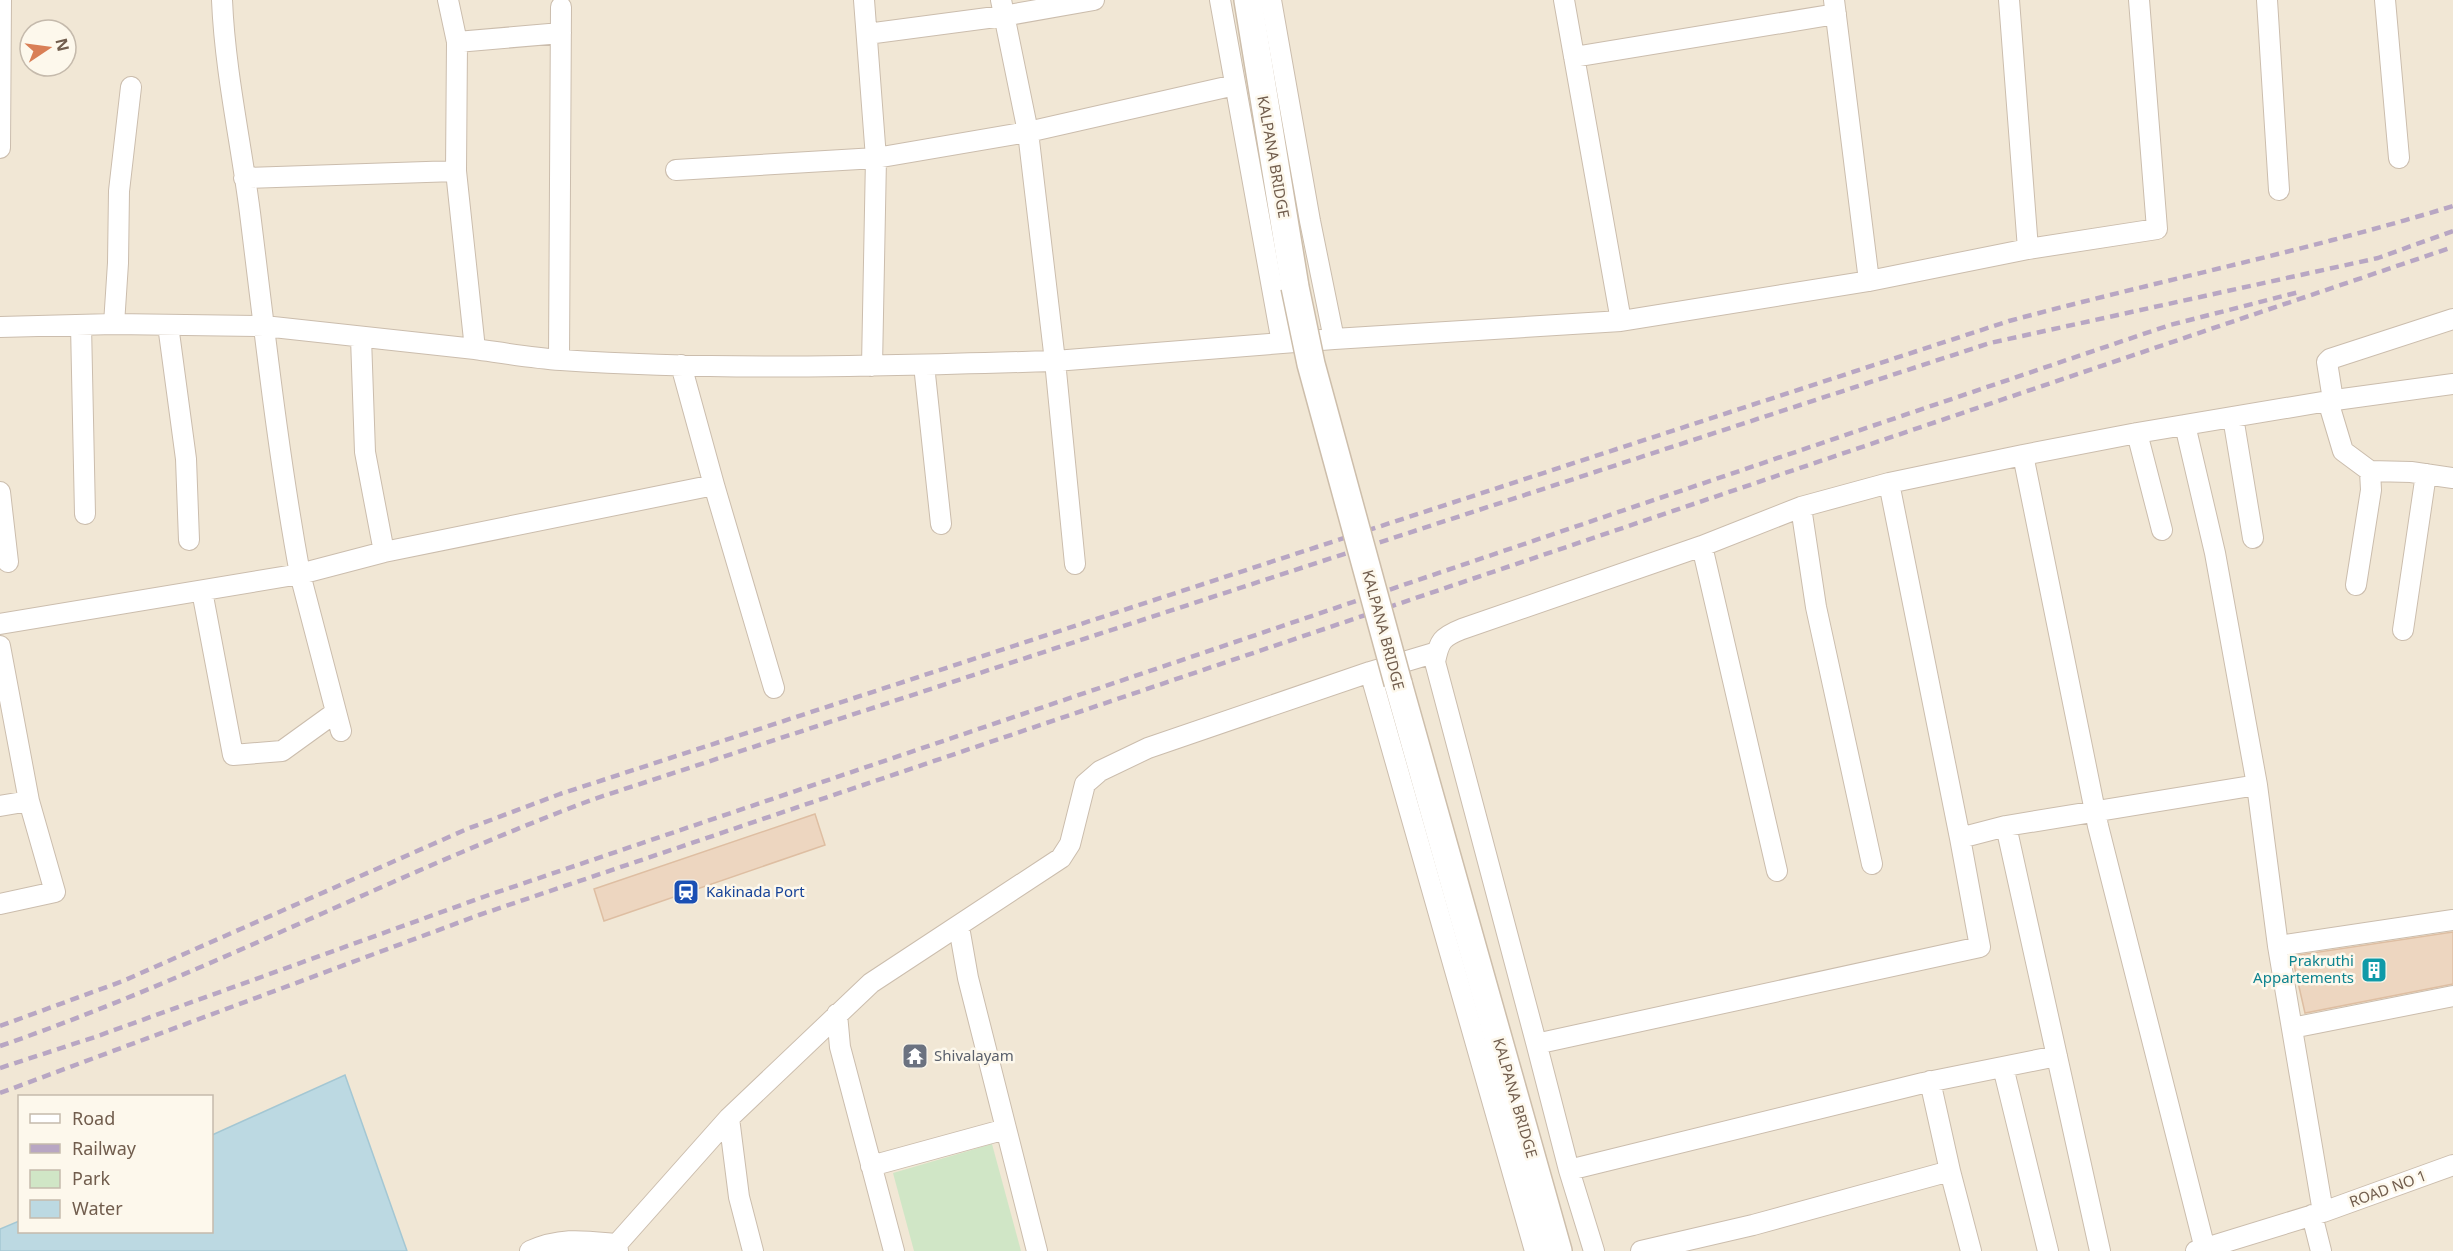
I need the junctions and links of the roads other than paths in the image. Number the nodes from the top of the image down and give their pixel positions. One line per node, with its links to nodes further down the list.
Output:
1 (1, 0): 24 (street)
2 (222, 0): 29 (street)
3 (448, 0): 19 (street)
4 (864, 0): 18 (street)
5 (1094, 0): 16 (street)
6 (1220, 0): 21 (street)
7 (1248, 0): 114 (main road, KALPANA BRIDGE, bridge)
8 (1271, 0): 41 (street)
9 (1564, 0): 20 (street)
10 (2009, 0): 31 (street)
11 (2139, 0): 31 (street)
12 (2266, 0): 30 (street)
13 (2385, 0): 26 (street)
14 (561, 7): 17 (street)
15 (1835, 7): 20 (street); 32 (street)
16 (1002, 8): 18 (street); 23 (street)
17 (561, 33): 19 (street); 44 (street)
18 (867, 34): 25 (street)
19 (457, 42): 28 (street)
20 (1574, 57): 34 (street)
21 (1235, 85): 23 (street); 42 (street)
22 (131, 87): 35 (street)
23 (1028, 132): 25 (street); 45 (street)
24 (0, 148)
25 (876, 158): 27 (street); 48 (street)
26 (2398, 158)
27 (676, 170)
28 (456, 171): 29 (street); 43 (street)
29 (244, 178): 38 (street)
30 (2279, 190)
31 (2028, 249): 32 (street)
32 (1869, 281): 34 (street)
33 (2453, 319): 50 (street)
34 (1621, 321): 41 (street)
35 (114, 324): 36 (street); 37 (street)
36 (81, 325): 39 (street); 62 (street)
37 (168, 325): 38 (street); 66 (street)
38 (264, 326): 40 (street); 71 (street)
39 (0, 327)
40 (361, 338): 43 (street); 68 (street)
41 (1334, 339): 42 (street)
42 (1282, 343): 45 (street)
43 (475, 349): 44 (street)
44 (559, 360): 46 (street)
45 (1055, 361): 47 (street); 70 (street)
46 (681, 365): 48 (street); 59 (street)
47 (924, 365): 48 (street); 63 (street)
48 (872, 366)
49 (2453, 384): 50 (street)
50 (2330, 400): 51 (street); 55 (street)
51 (2233, 417): 52 (street); 65 (street)
52 (2185, 425): 53 (street); 81 (street)
53 (2137, 433): 54 (street); 64 (street)
54 (2023, 455): 58 (street); 84 (street)
55 (2370, 471): 56 (street); 72 (street)
56 (2426, 474): 57 (street); 75 (street)
57 (2453, 478)
58 (1888, 483): 61 (street); 86 (street)
59 (714, 485): 68 (street); 79 (street)
60 (0, 492): 69 (street)
61 (1801, 507): 67 (street); 87 (street)
62 (85, 514)
63 (941, 524)
64 (2162, 530)
65 (2253, 538)
66 (189, 540)
67 (1702, 546): 77 (street); 88 (street)
68 (384, 552): 71 (street)
69 (8, 562)
70 (1075, 564)
71 (300, 574): 73 (street); 73 (street)
72 (2356, 585)
73 (202, 591): 74 (street)
74 (0, 624)
75 (2403, 630)
76 (0, 645): 80 (street)
77 (1437, 652): 78 (street); 96 (street)
78 (1370, 672): 91 (street); 113 (street)
79 (774, 688)
80 (8, 724): 82 (street)
81 (2257, 785): 84 (street); 92 (street)
82 (29, 801): 83 (street); 89 (street)
83 (0, 807)
84 (2095, 812): 85 (street); 108 (street)
85 (2006, 826): 86 (street); 97 (street)
86 (1960, 838): 96 (street)
87 (1872, 864)
88 (1777, 871)
89 (0, 904)
90 (2453, 920): 92 (street)
91 (959, 927): 94 (street); 101 (street)
92 (2278, 946): 95 (street)
93 (2453, 996): 95 (street)
94 (837, 1014): 100 (street); 103 (street)
95 (2292, 1028): 106 (street)
96 (1538, 1046): 104 (street)
97 (2057, 1056): 98 (street); 119 (street)
98 (2003, 1067): 99 (street); 118 (street)
99 (1930, 1081): 104 (street); 105 (street)
100 (729, 1118): 107 (street); 110 (street)
101 (1006, 1129): 103 (street); 112 (street)
102 (2453, 1165): 106 (street, ROAD NO 1)
103 (872, 1166): 111 (street)
104 (1569, 1170): 115 (street)
105 (1950, 1171): 116 (street); 117 (street)
106 (2317, 1214): 108 (street, ROAD NO 1); 120 (street)
107 (617, 1247): 109 (street)
108 (2200, 1250)
109 (530, 1251)
110 (753, 1251)
111 (894, 1251)
112 (1037, 1251)
113 (1535, 1251)
114 (1558, 1251)
115 (1594, 1251)
116 (1641, 1251)
117 (1971, 1251)
118 (2048, 1251)
119 (2100, 1251)
120 (2321, 1251)

